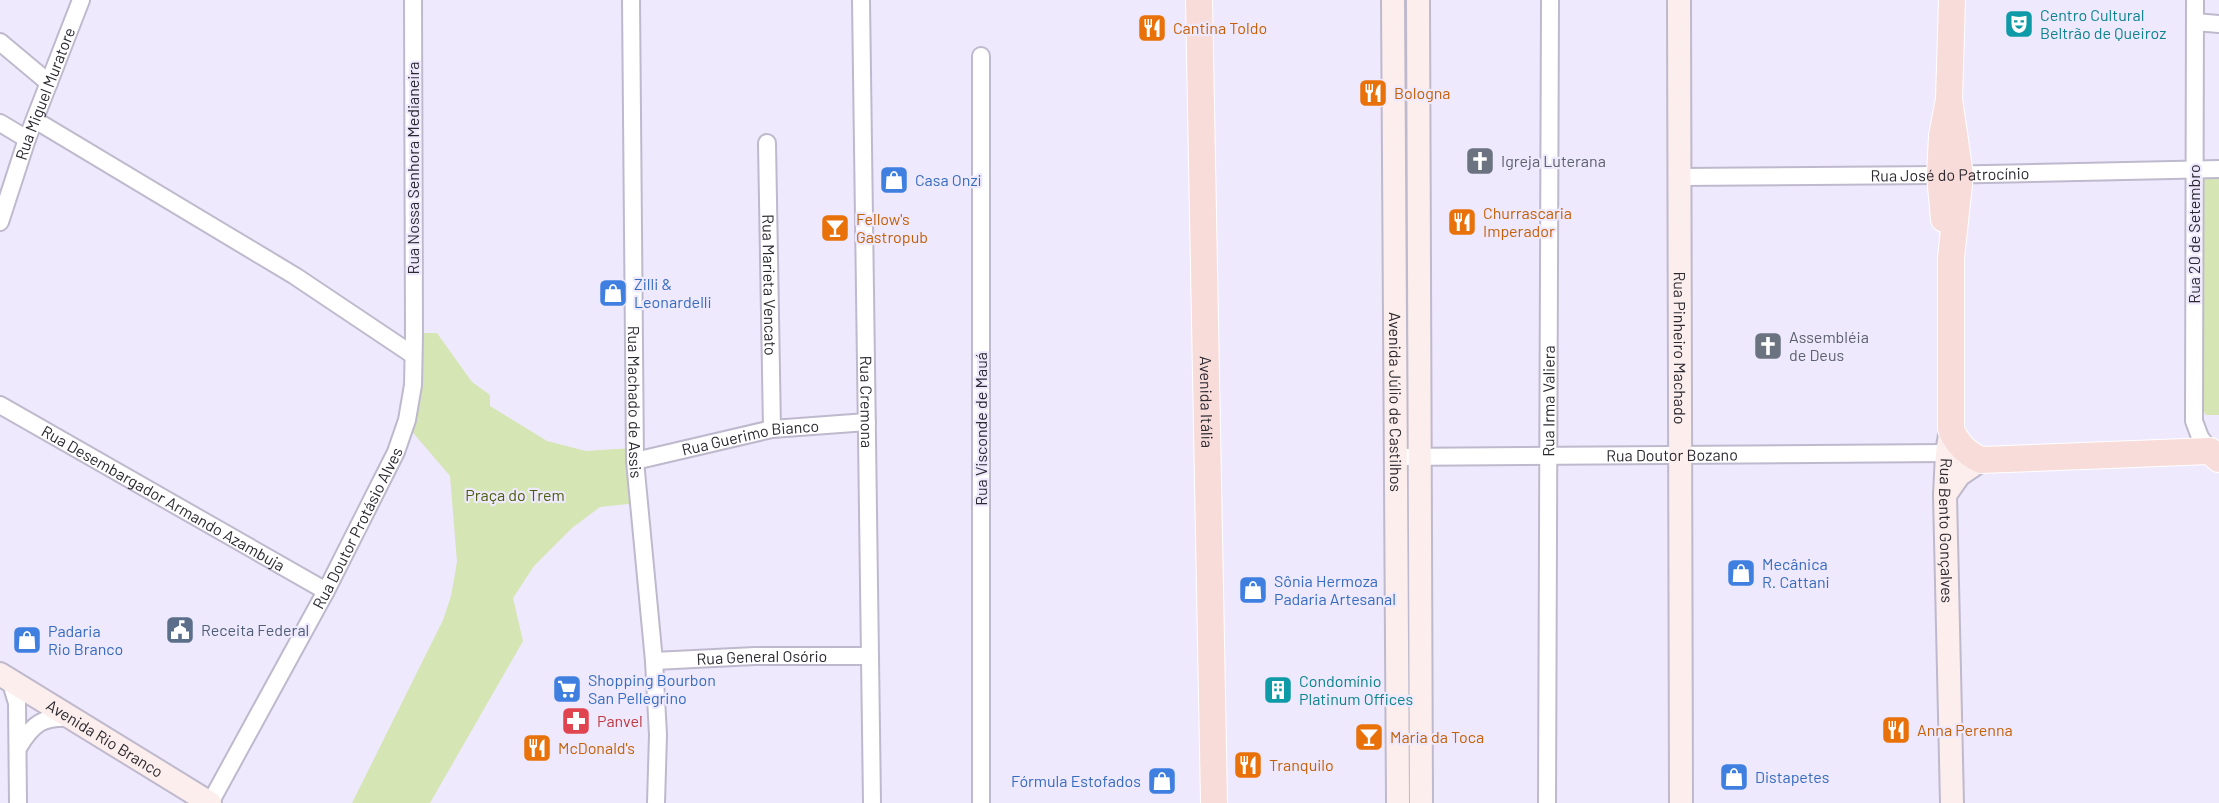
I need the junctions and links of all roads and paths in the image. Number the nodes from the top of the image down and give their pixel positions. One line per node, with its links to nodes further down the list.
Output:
1 (81, 0): 18 (street, Rua Miguel Muratore)
2 (412, 0): 34 (street, Rua Nossa Senhora Medianeira)
3 (631, 0): 48 (street, Rua Machado de Assis)
4 (861, 0): 39 (street, Rua Cremona)
5 (1199, 0): 67 (main road, Avenida Itália)
6 (1393, 0): 14 (street, Avenida Júlio de Castilhos)
7 (1418, 0): 15 (street, Avenida Júlio de Castilhos)
8 (1550, 0): 44 (street, Rua Irma Valiera)
9 (1679, 0): 28 (street, Rua Pinheiro Machado)
10 (1952, 0): 27 (main road, Rua Bento Gonçalves)
11 (2195, 0): 12 (street, Rua 20 de Setembro)
12 (2195, 22): 13 (street); 26 (street, Rua 20 de Setembro)
13 (2219, 24)
14 (1394, 27): 15 (street); 19 (street, Avenida Júlio de Castilhos)
15 (1418, 27): 20 (street, Avenida Júlio de Castilhos)
16 (0, 42): 18 (street)
17 (981, 56): 66 (street, Rua Visconde de Mauá)
18 (49, 83): 21 (street, Rua Miguel Muratore)
19 (1394, 112): 20 (street); 29 (street, Avenida Júlio de Castilhos)
20 (1418, 113): 30 (street, Avenida Júlio de Castilhos)
21 (36, 120): 23 (street, Rua Miguel Muratore); 35 (street)
22 (0, 123): 23 (street)
23 (27, 139): 31 (street, Rua Miguel Muratore)
24 (767, 143): 40 (street, Rua Marieta Vencato)
25 (2219, 169): 26 (street, Rua José do Patrocínio)
26 (2194, 170): 27 (street, Rua José do Patrocínio); 43 (street, Rua 20 de Setembro)
27 (1950, 175): 28 (street, Rua José do Patrocínio); 41 (main road, Rua Bento Gonçalves)
28 (1680, 177): 42 (street, Rua Pinheiro Machado)
29 (1395, 195): 30 (street); 33 (street, Avenida Júlio de Castilhos)
30 (1419, 195): 32 (street, Avenida Júlio de Castilhos)
31 (0, 222)
32 (1419, 271): 33 (street); 37 (street, Avenida Júlio de Castilhos)
33 (1395, 272): 36 (street, Avenida Júlio de Castilhos)
34 (414, 336): 35 (street, Rua Doutor Protásio Alves)
35 (413, 355): 52 (street, Rua Doutor Protásio Alves)
36 (1395, 356): 37 (street); 45 (street, Avenida Júlio de Castilhos)
37 (1419, 356): 46 (street, Avenida Júlio de Castilhos)
38 (0, 405): 52 (street, Rua Desembargador Armando Azambuja)
39 (867, 422): 40 (street, Rua Guerimo Bianco); 53 (street, Rua Cremona)
40 (772, 429): 48 (street, Rua Guerimo Bianco)
41 (1949, 441): 42 (street, Rua Doutor Bozano); 47 (main road); 49 (street, Rua Bento Gonçalves)
42 (1680, 454): 44 (street, Rua Doutor Bozano); 71 (street, Rua Pinheiro Machado)
43 (2216, 454): 47 (main road)
44 (1548, 456): 46 (street, Rua Doutor Bozano); 70 (street, Rua Irma Valiera)
45 (1396, 457): 46 (street, Rua Doutor Bozano); 50 (street, Avenida Júlio de Castilhos)
46 (1420, 457): 51 (street, Avenida Júlio de Castilhos)
47 (1980, 460): 49 (street)
48 (636, 462): 56 (street, Rua Machado de Assis)
49 (1945, 495): 72 (street, Rua Bento Gonçalves)
50 (1396, 569): 51 (street); 54 (street, Avenida Júlio de Castilhos)
51 (1420, 570): 55 (street, Avenida Júlio de Castilhos)
52 (326, 591): 63 (street, Rua Doutor Protásio Alves)
53 (870, 656): 56 (street, Rua General Osório); 65 (street, Rua Cremona)
54 (1397, 656): 55 (street); 59 (street, Avenida Júlio de Castilhos)
55 (1420, 656): 60 (street, Avenida Júlio de Castilhos)
56 (654, 661): 64 (street, Rua Machado de Assis)
57 (5, 677): 58 (street, Avenida Rio Branco); 61 (street)
58 (73, 718): 61 (street); 63 (street, Avenida Rio Branco)
59 (1398, 739): 60 (street); 68 (street, Avenida Júlio de Castilhos)
60 (1421, 740): 69 (street, Avenida Júlio de Castilhos)
61 (18, 748): 62 (street)
62 (18, 803)
63 (210, 803)
64 (656, 803)
65 (872, 803)
66 (981, 803)
67 (1214, 803)
68 (1398, 803)
69 (1421, 803)
70 (1547, 803)
71 (1681, 803)
72 (1952, 803)

